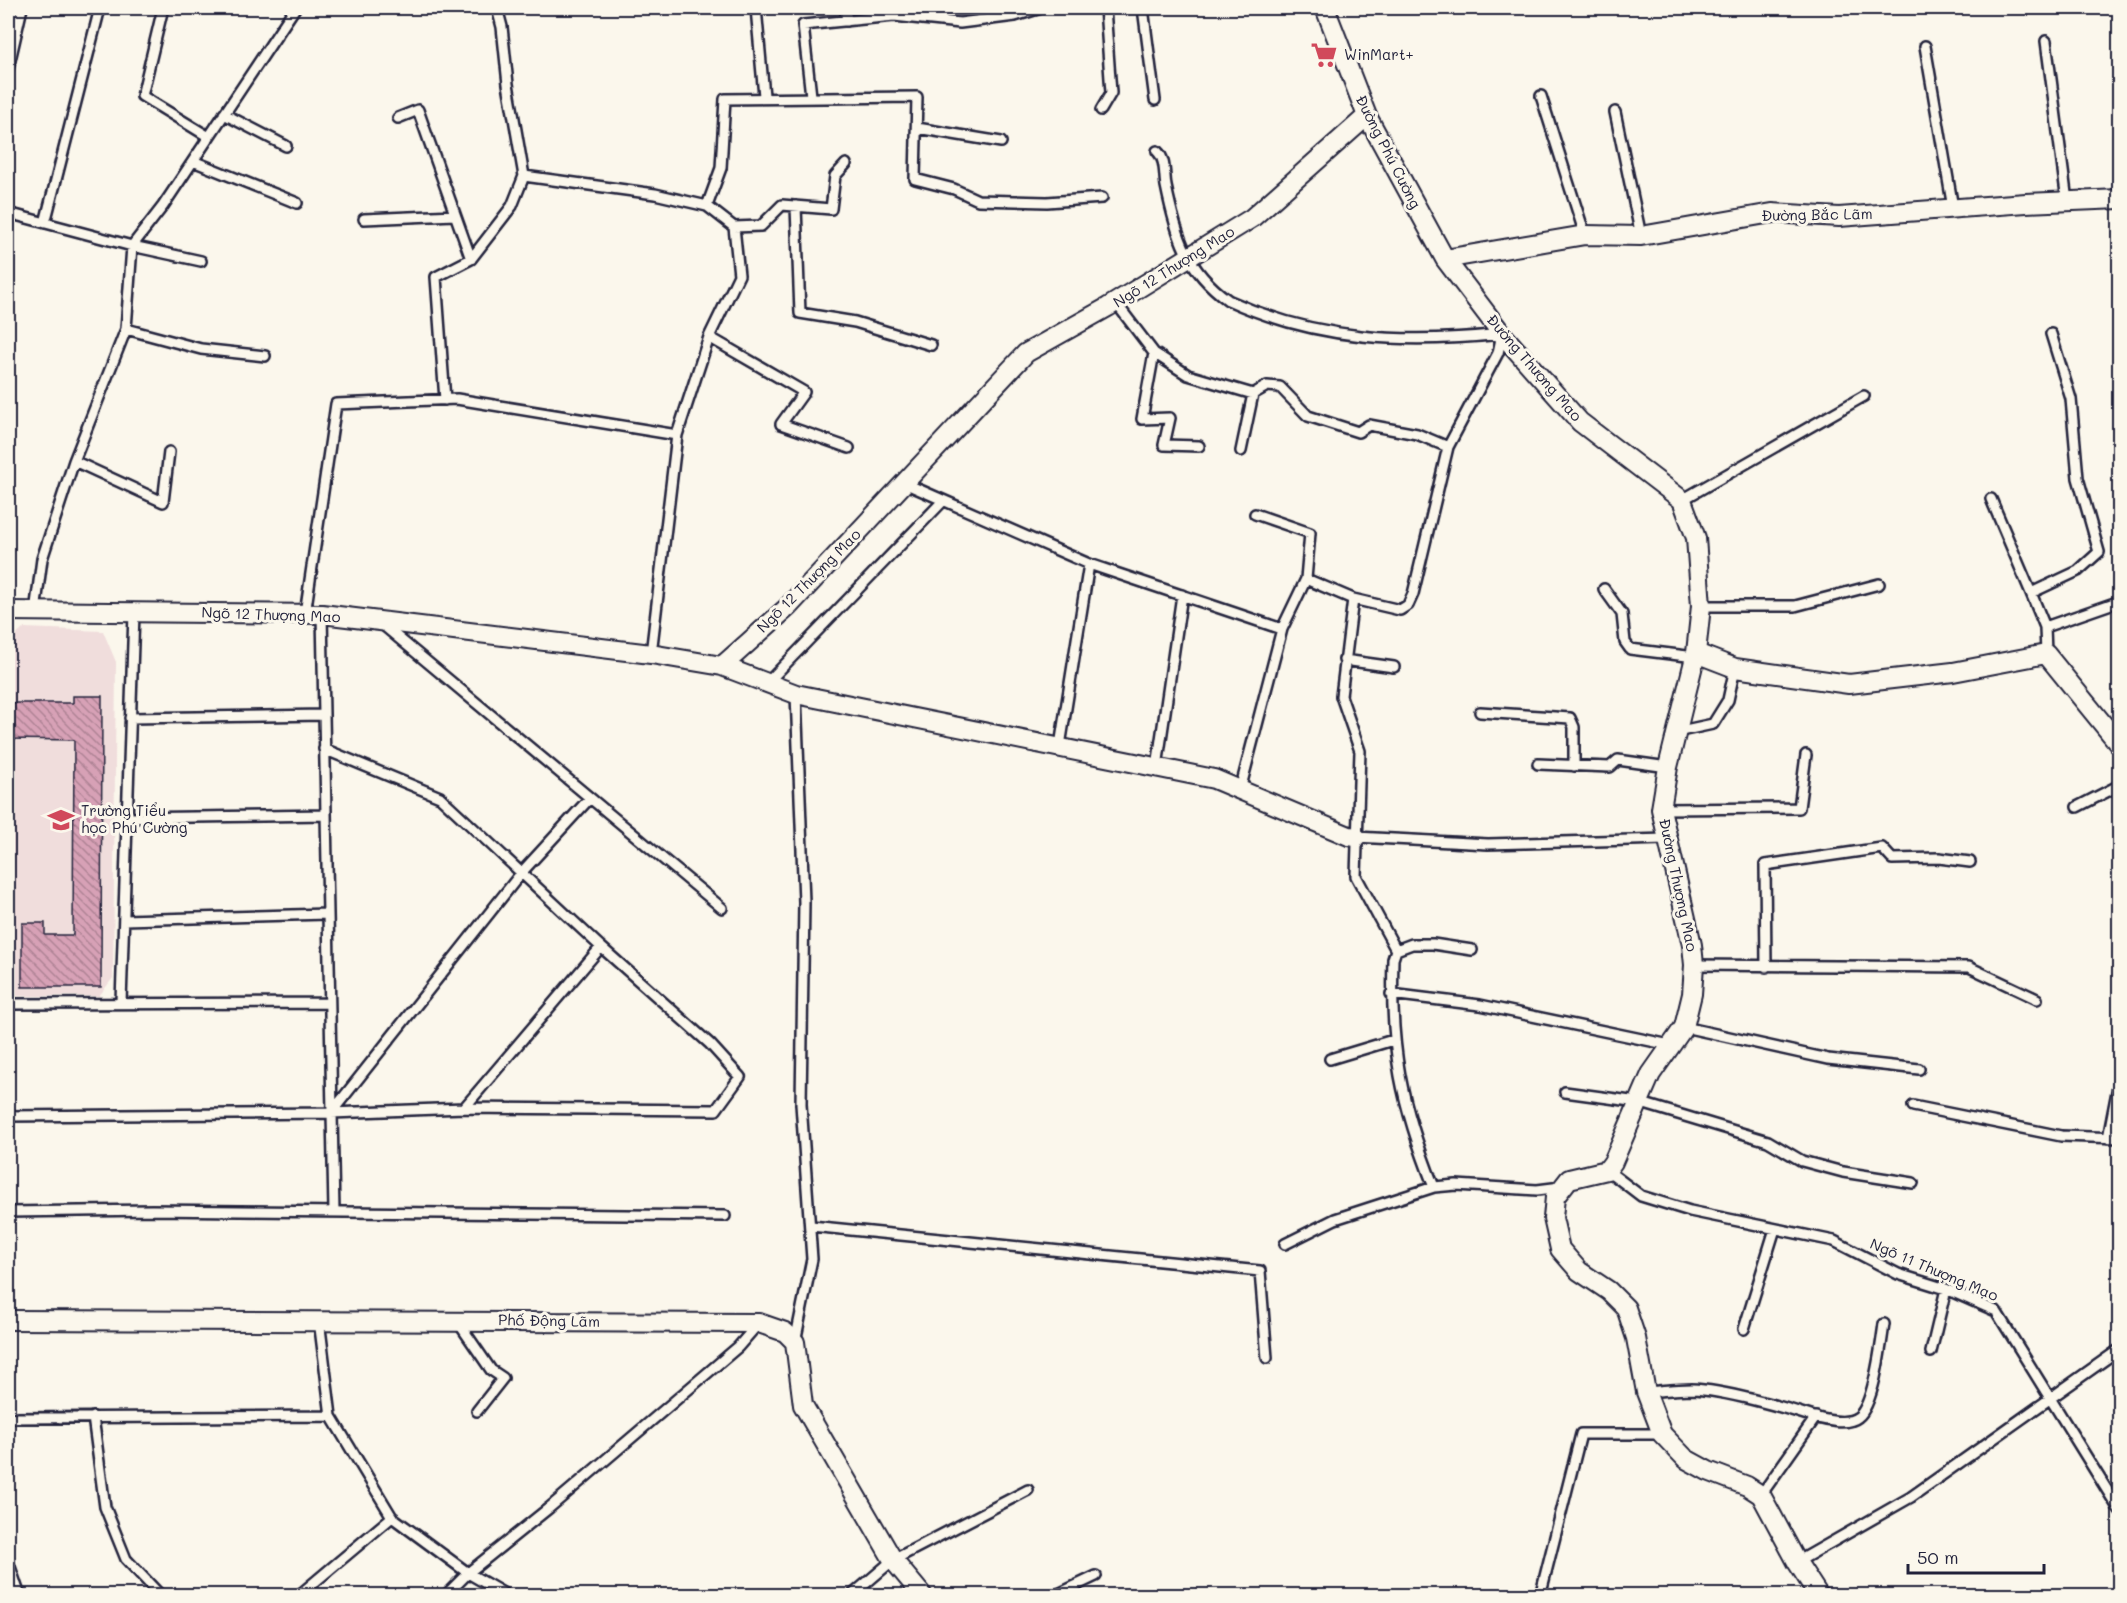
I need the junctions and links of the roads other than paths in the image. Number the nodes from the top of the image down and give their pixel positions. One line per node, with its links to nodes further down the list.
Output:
1 (22, 8): 15 (lane)
2 (100, 8): 43 (lane)
3 (163, 8): 26 (lane)
4 (295, 8): 22 (lane)
5 (497, 8): 32 (lane)
6 (756, 8): 16 (lane)
7 (845, 8): 12 (lane)
8 (1041, 8): 12 (lane)
9 (1105, 8): 20 (lane)
10 (1143, 8): 19 (lane)
11 (1325, 8): 23 (street, Đường Phú Cường)
12 (847, 21): 17 (lane)
13 (2046, 41): 35 (lane)
14 (1925, 46): 39 (lane)
15 (8, 69)
16 (765, 96): 17 (lane); 37 (lane)
17 (811, 96): 25 (lane)
18 (1541, 96): 45 (lane)
19 (1155, 100)
20 (1101, 110)
21 (1615, 111): 46 (lane)
22 (224, 114): 26 (lane); 28 (lane)
23 (1367, 116): 49 (street, Ngõ 12 Thượng Mao); 50 (street, Đường Phú Cường)
24 (398, 118): 41 (lane)
25 (917, 128): 27 (lane); 33 (lane)
26 (209, 137): 30 (lane)
27 (1000, 142)
28 (286, 146)
29 (1157, 151): 49 (lane)
30 (193, 160): 36 (lane); 47 (lane)
31 (846, 164): 38 (lane)
32 (524, 176): 37 (lane); 48 (lane)
33 (1102, 198)
34 (2120, 199): 35 (street, Đường Bắc Lãm)
35 (2067, 201): 39 (street, Đường Bắc Lãm)
36 (297, 203)
37 (707, 206): 44 (lane)
38 (796, 206): 44 (lane); 57 (lane)
39 (1953, 208): 46 (street, Đường Bắc Lãm)
40 (8, 213): 43 (lane)
41 (455, 215): 42 (lane); 48 (lane)
42 (364, 219)
43 (45, 223): 47 (lane)
44 (734, 227): 56 (lane)
45 (1585, 236): 46 (street, Đường Bắc Lãm); 50 (street, Đường Bắc Lãm)
46 (1641, 236)
47 (132, 246): 51 (lane); 53 (lane)
48 (471, 259): 62 (lane)
49 (1187, 259): 52 (street, Ngõ 12 Thượng Mao); 54 (lane)
50 (1445, 259): 54 (street, Đường Thượng Mao)
51 (201, 261)
52 (1116, 303): 58 (lane); 70 (street, Ngõ 12 Thượng Mao)
53 (126, 329): 59 (lane); 69 (lane)
54 (1502, 334): 65 (lane); 72 (street, Đường Thượng Mao)
55 (2051, 334): 79 (lane)
56 (709, 337): 63 (lane); 66 (lane)
57 (931, 345)
58 (1154, 353): 60 (lane); 64 (lane)
59 (265, 356)
60 (1253, 394): 65 (lane); 67 (lane)
61 (1864, 396): 72 (lane)
62 (445, 400): 63 (lane); 87 (lane)
63 (677, 435): 91 (lane)
64 (1199, 446)
65 (1448, 447): 81 (lane)
66 (849, 448)
67 (1241, 451)
68 (169, 452): 69 (lane)
69 (74, 461): 85 (lane)
70 (904, 483): 73 (lane); 95 (street, Ngõ 12 Thượng Mao)
71 (1991, 499): 79 (lane)
72 (1682, 500): 83 (street, Đường Thượng Mao)
73 (944, 501): 75 (lane); 98 (lane)
74 (1255, 514): 76 (lane)
75 (1089, 564): 80 (lane); 105 (lane)
76 (1306, 579): 81 (lane); 90 (lane)
77 (1879, 584): 83 (lane)
78 (1604, 589): 93 (lane)
79 (2031, 593): 89 (lane)
80 (1182, 595): 90 (lane); 110 (lane)
81 (1353, 599): 94 (lane)
82 (2117, 602): 89 (lane)
83 (1701, 606): 93 (street, Đường Thượng Mao)
84 (8, 611): 85 (street, Ngõ 12 Thượng Mao)
85 (35, 612): 86 (street, Ngõ 12 Thượng Mao)
86 (134, 612): 87 (street, Ngõ 12 Thượng Mao); 102 (lane)
87 (313, 614): 88 (street, Ngõ 12 Thượng Mao); 101 (lane)
88 (379, 621): 91 (street, Ngõ 12 Thượng Mao); 114 (lane)
89 (2044, 627): 92 (lane)
90 (1282, 629): 113 (lane)
91 (651, 654): 95 (street, Ngõ 12 Thượng Mao)
92 (2046, 654): 97 (street); 104 (street)
93 (1696, 655): 97 (street); 103 (street, Đường Thượng Mao)
94 (1344, 660): 96 (lane); 119 (lane)
95 (722, 666): 98 (street)
96 (1394, 667)
97 (1735, 668): 103 (lane)
98 (767, 683): 99 (street)
99 (796, 694): 105 (street); 157 (lane)
100 (1480, 712): 109 (lane)
101 (324, 715): 102 (lane); 106 (lane)
102 (130, 718): 118 (lane)
103 (1676, 732): 111 (street, Đường Thượng Mao)
104 (2120, 745)
105 (1060, 746): 110 (street)
106 (324, 748): 117 (lane); 122 (lane)
107 (1806, 754): 116 (lane)
108 (1538, 764): 109 (lane)
109 (1574, 766): 111 (lane)
110 (1157, 767): 113 (street)
111 (1668, 767): 116 (street, Đường Thượng Mao)
112 (2120, 785): 115 (lane)
113 (1240, 790): 119 (street)
114 (590, 798): 122 (lane); 123 (lane)
115 (2077, 807)
116 (1661, 809): 120 (street, Đường Thượng Mao)
117 (326, 815): 118 (lane); 124 (lane)
118 (127, 818): 125 (lane)
119 (1356, 837): 120 (lane); 127 (lane)
120 (1666, 839): 129 (street, Đường Thượng Mao)
121 (1970, 862): 130 (lane)
122 (522, 872): 126 (lane); 146 (lane)
123 (722, 908)
124 (327, 914): 125 (lane); 134 (lane)
125 (124, 920): 133 (lane)
126 (601, 947): 145 (lane); 145 (lane)
127 (1396, 950): 128 (lane); 131 (lane)
128 (1472, 950)
129 (1694, 965): 130 (lane); 136 (street, Đường Thượng Mao)
130 (1766, 967): 132 (lane)
131 (1392, 994): 137 (lane); 138 (lane)
132 (2037, 999)
133 (121, 1002): 134 (lane); 135 (lane)
134 (329, 1003): 146 (lane)
135 (8, 1004)
136 (1683, 1028): 138 (street, Đường Thượng Mao); 140 (lane)
137 (1393, 1040): 139 (lane); 152 (lane)
138 (1670, 1045): 143 (street, Đường Thượng Mao)
139 (1330, 1059)
140 (1919, 1069)
141 (2120, 1076): 148 (lane)
142 (1564, 1092): 143 (lane)
143 (1638, 1102): 150 (street, Đường Thượng Mao); 151 (lane)
144 (1913, 1106): 148 (lane)
145 (464, 1108): 146 (lane)
146 (331, 1113): 147 (lane); 155 (lane)
147 (8, 1116)
148 (2108, 1138): 149 (lane)
149 (2120, 1138)
150 (1607, 1170): 153 (street); 158 (lane, Ngõ 11 Thượng Mạo)
151 (1913, 1183)
152 (1434, 1187): 153 (lane); 159 (lane)
153 (1561, 1187): 171 (street)
154 (8, 1212): 155 (lane)
155 (334, 1212): 156 (lane)
156 (725, 1216)
157 (811, 1226): 167 (lane); 170 (lane)
158 (1775, 1229): 160 (lane, Ngõ 11 Thượng Mạo); 166 (lane)
159 (1285, 1244)
160 (1946, 1289): 169 (lane); 172 (lane, Ngõ 11 Thượng Mạo)
161 (8, 1320): 162 (street, Phố Động Lãm)
162 (319, 1320): 163 (street, Phố Động Lãm); 174 (lane)
163 (457, 1320): 164 (street, Phố Động Lãm); 173 (lane)
164 (759, 1323): 167 (street, Phố Động Lãm); 186 (lane)
165 (1884, 1324): 176 (lane)
166 (1744, 1329)
167 (795, 1342): 183 (street)
168 (2120, 1349): 172 (lane)
169 (1931, 1352)
170 (1267, 1358)
171 (1646, 1392): 176 (lane); 178 (street)
172 (2049, 1397): 181 (lane, Ngõ 11 Thượng Mạo); 185 (lane)
173 (477, 1411)
174 (331, 1416): 175 (lane); 182 (lane)
175 (93, 1417): 177 (lane); 189 (lane)
176 (1816, 1417): 180 (lane)
177 (8, 1418)
178 (1662, 1434): 180 (street); 196 (lane)
179 (1028, 1490): 183 (lane)
180 (1761, 1495): 185 (street)
181 (2120, 1511)
182 (392, 1517): 186 (lane); 190 (lane)
183 (893, 1560): 193 (lane); 194 (street)
184 (8, 1561): 188 (lane)
185 (1797, 1562): 197 (street)
186 (468, 1573): 191 (lane); 192 (lane)
187 (1096, 1576): 195 (lane)
188 (20, 1596)
189 (161, 1596)
190 (298, 1596)
191 (445, 1596)
192 (508, 1596)
193 (851, 1596)
194 (923, 1596)
195 (1054, 1596)
196 (1540, 1596)
197 (1819, 1596)

